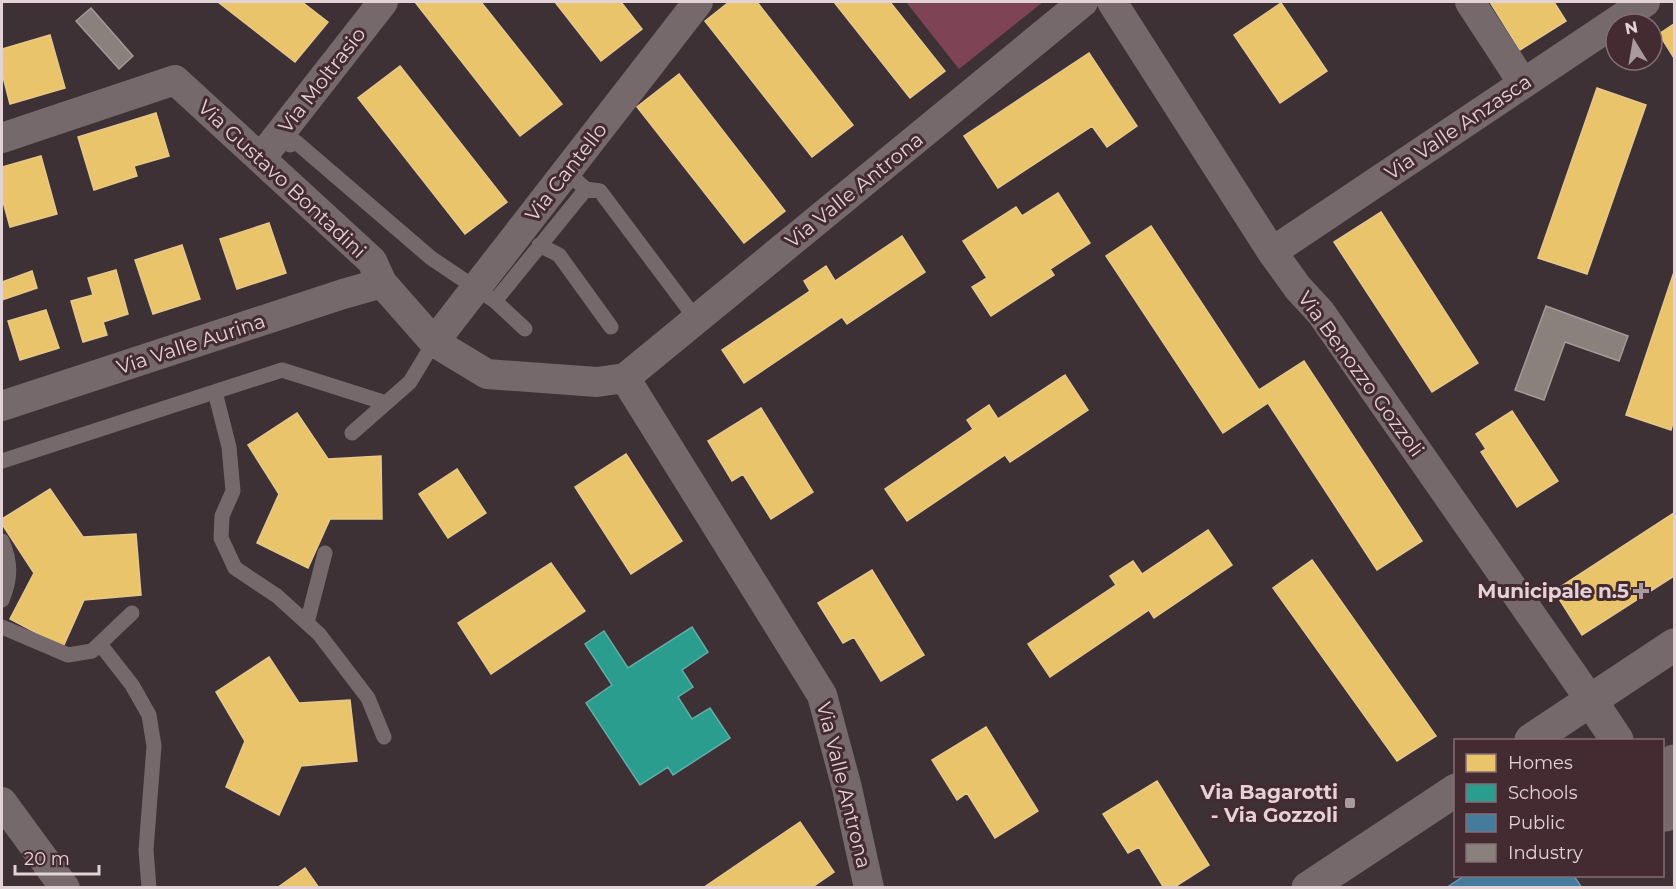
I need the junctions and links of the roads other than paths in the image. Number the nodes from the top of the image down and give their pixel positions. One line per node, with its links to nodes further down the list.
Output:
1 (383, 2): 10 (street, Via Moltrasio)
2 (698, 2): 11 (street, Via Cantello)
3 (1083, 2): 16 (street, Via Valle Antrona)
4 (1112, 2): 13 (street, Via Benozzo Gozzoli)
5 (1470, 2): 7 (street)
6 (1645, 2): 7 (street, Via Valle Anzasca)
7 (1523, 83): 13 (street, Via Valle Anzasca)
8 (2, 138): 10 (street, Via Gustavo Bontadini)
9 (290, 145): 15 (lane)
10 (261, 158): 14 (street, Via Gustavo Bontadini)
11 (576, 181): 12 (lane); 15 (street, Via Cantello); 16 (lane)
12 (539, 244): 15 (lane); 17 (lane)
13 (1272, 252): 34 (street, Via Benozzo Gozzoli)
14 (382, 283): 19 (street); 23 (street, Via Valle Aurina)
15 (485, 294): 18 (lane); 19 (street, Via Cantello)
16 (696, 319): 20 (street, Via Valle Antrona)
17 (611, 327)
18 (525, 329)
19 (434, 342): 20 (street); 22 (lane)
20 (625, 378): 44 (street, Via Valle Antrona)
21 (215, 392): 22 (lane); 25 (lane); 30 (lane)
22 (386, 403): 24 (lane)
23 (2, 406)
24 (352, 434)
25 (2, 461)
26 (2, 541): 28 (lane)
27 (325, 553): 30 (lane)
28 (2, 600)
29 (132, 613): 32 (lane)
30 (307, 623): 35 (lane)
31 (2, 627): 32 (lane)
32 (100, 644): 43 (lane)
33 (1674, 645): 34 (street)
34 (1591, 701): 36 (street); 37 (street, Via Benozzo Gozzoli)
35 (384, 737)
36 (1534, 739)
37 (1616, 739)
38 (1674, 761): 41 (street)
39 (1454, 791): 45 (street)
40 (2, 802): 42 (street)
41 (1668, 817)
42 (65, 888)
43 (149, 888)
44 (869, 888)
45 (1308, 888)

